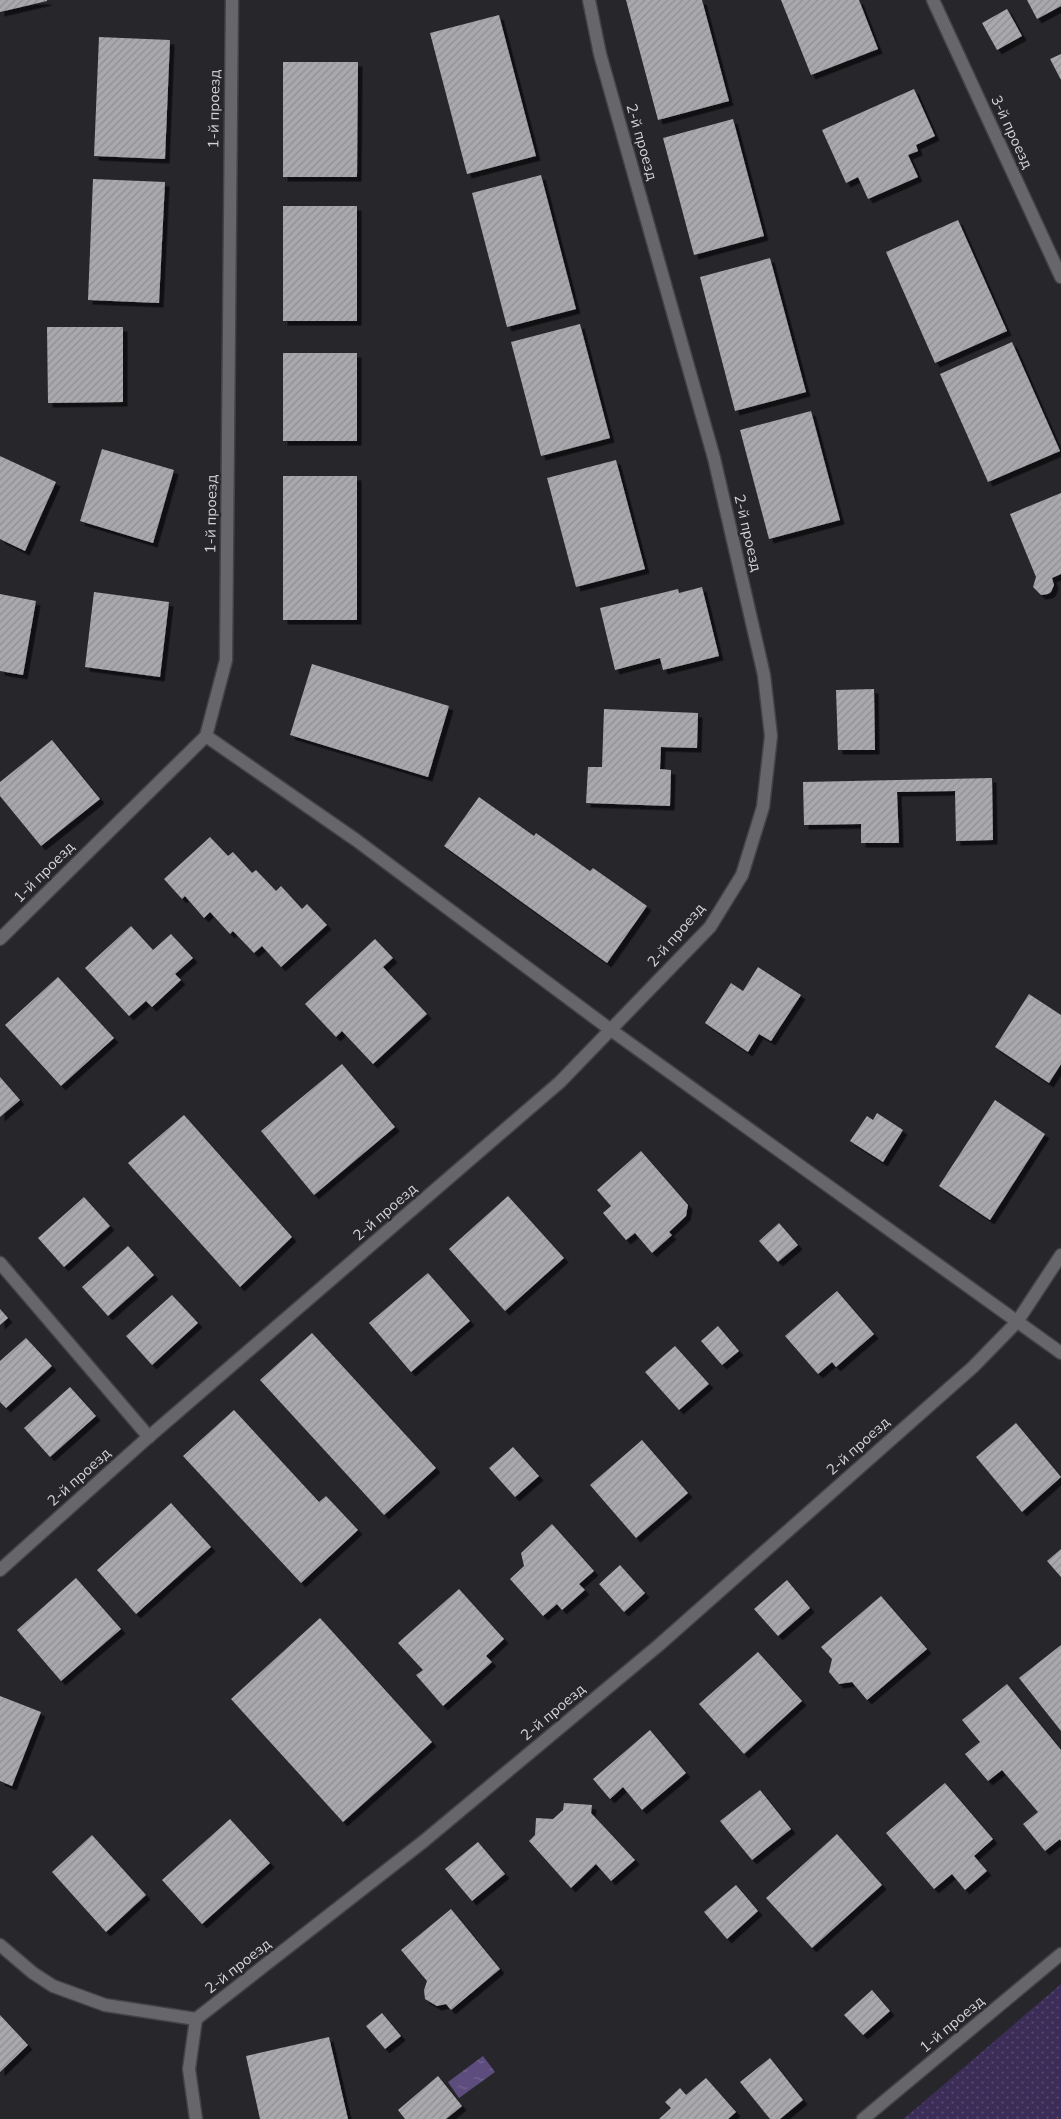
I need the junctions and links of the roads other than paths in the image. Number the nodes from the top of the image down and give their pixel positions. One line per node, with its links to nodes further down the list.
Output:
1 (232, 0): 5 (street, 1-й проезд)
2 (589, 0): 7 (street, 2-й проезд)
3 (933, 0): 4 (street, 3-й проезд)
4 (1061, 277)
5 (206, 736): 6 (street, 1-й проезд); 7 (street)
6 (0, 939)
7 (611, 1030): 10 (street); 12 (street, 2-й проезд)
8 (1061, 1255): 10 (street, 2-й проезд)
9 (0, 1263): 12 (street)
10 (1017, 1322): 11 (street); 16 (street, 2-й проезд)
11 (1061, 1353)
12 (149, 1437): 13 (street, 2-й проезд)
13 (0, 1570)
14 (0, 1945): 16 (street)
15 (1061, 1954): 18 (street, 1-й проезд)
16 (196, 2019): 17 (street)
17 (196, 2119)
18 (863, 2119)

